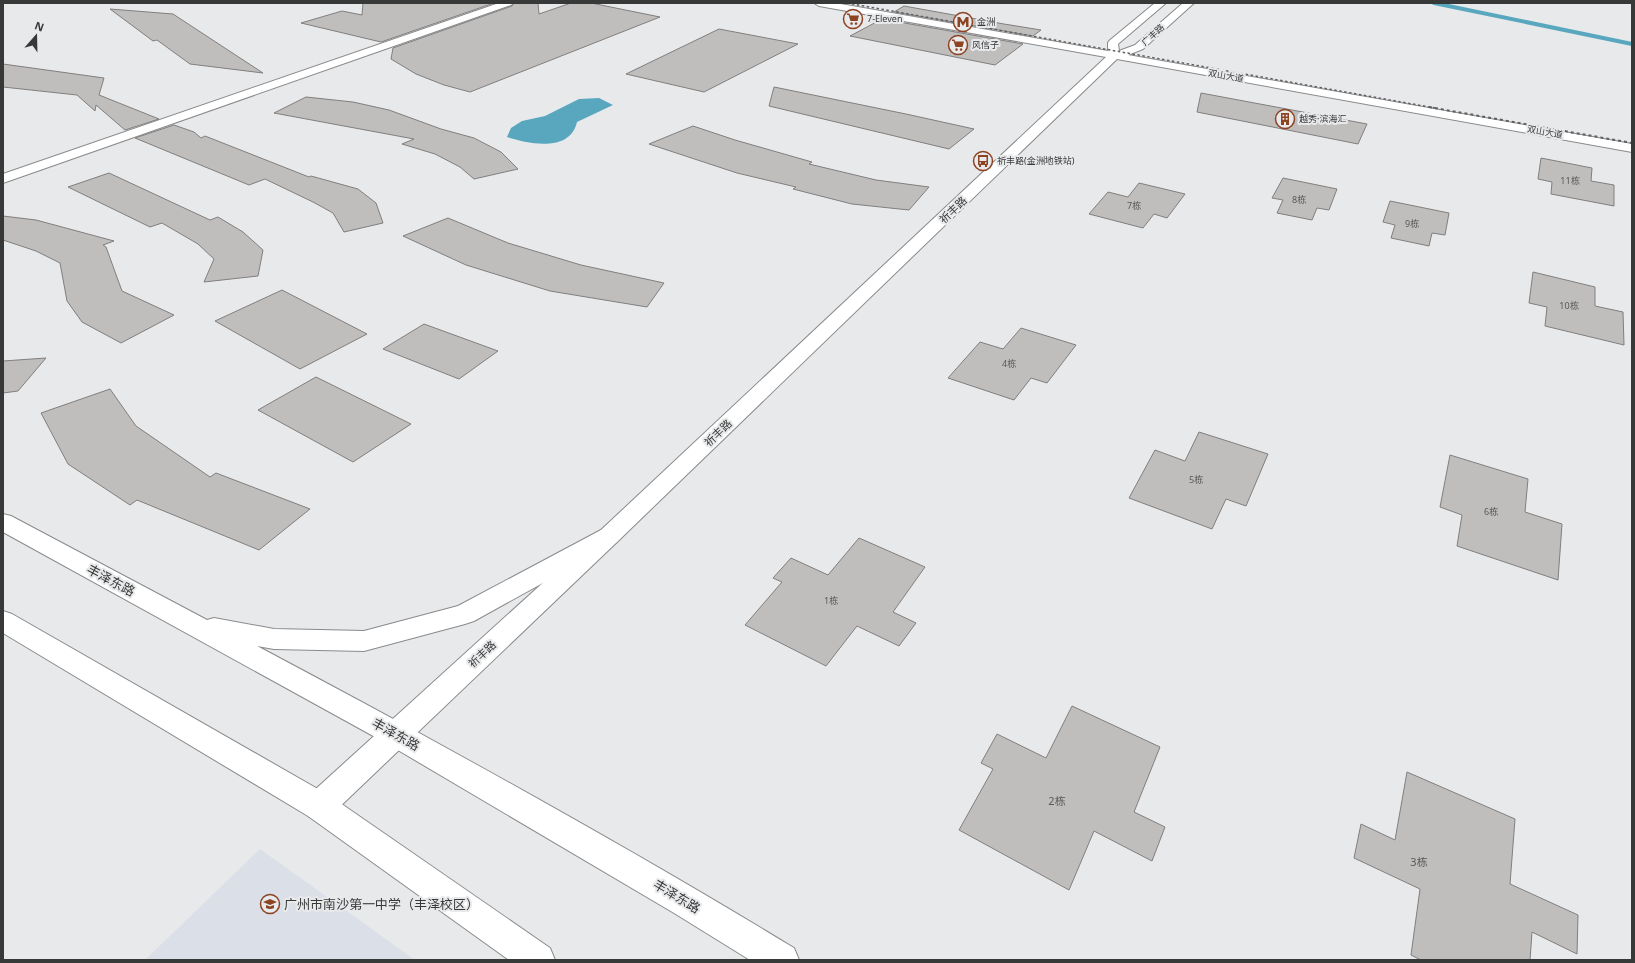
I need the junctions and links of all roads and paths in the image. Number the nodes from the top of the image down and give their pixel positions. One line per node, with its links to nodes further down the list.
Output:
1 (508, 3): 9 (street)
2 (819, 3): 5 (street, 双山大道)
3 (1160, 3): 5 (street, 广丰路)
4 (1188, 3): 6 (street, 广丰路)
5 (1111, 47): 6 (street, 广丰路); 8 (street, 双山大道); 11 (street, 祈丰路)
6 (1139, 47): 7 (street)
7 (1155, 50)
8 (1632, 148)
9 (3, 179)
10 (3, 522): 13 (street, 丰泽东路)
11 (609, 536): 13 (street); 14 (street, 祈丰路)
12 (3, 621): 15 (street)
13 (194, 624): 14 (street, 丰泽东路)
14 (396, 734): 15 (street, 祈丰路); 17 (street, 丰泽东路)
15 (319, 806): 16 (street)
16 (538, 960)
17 (782, 960)

